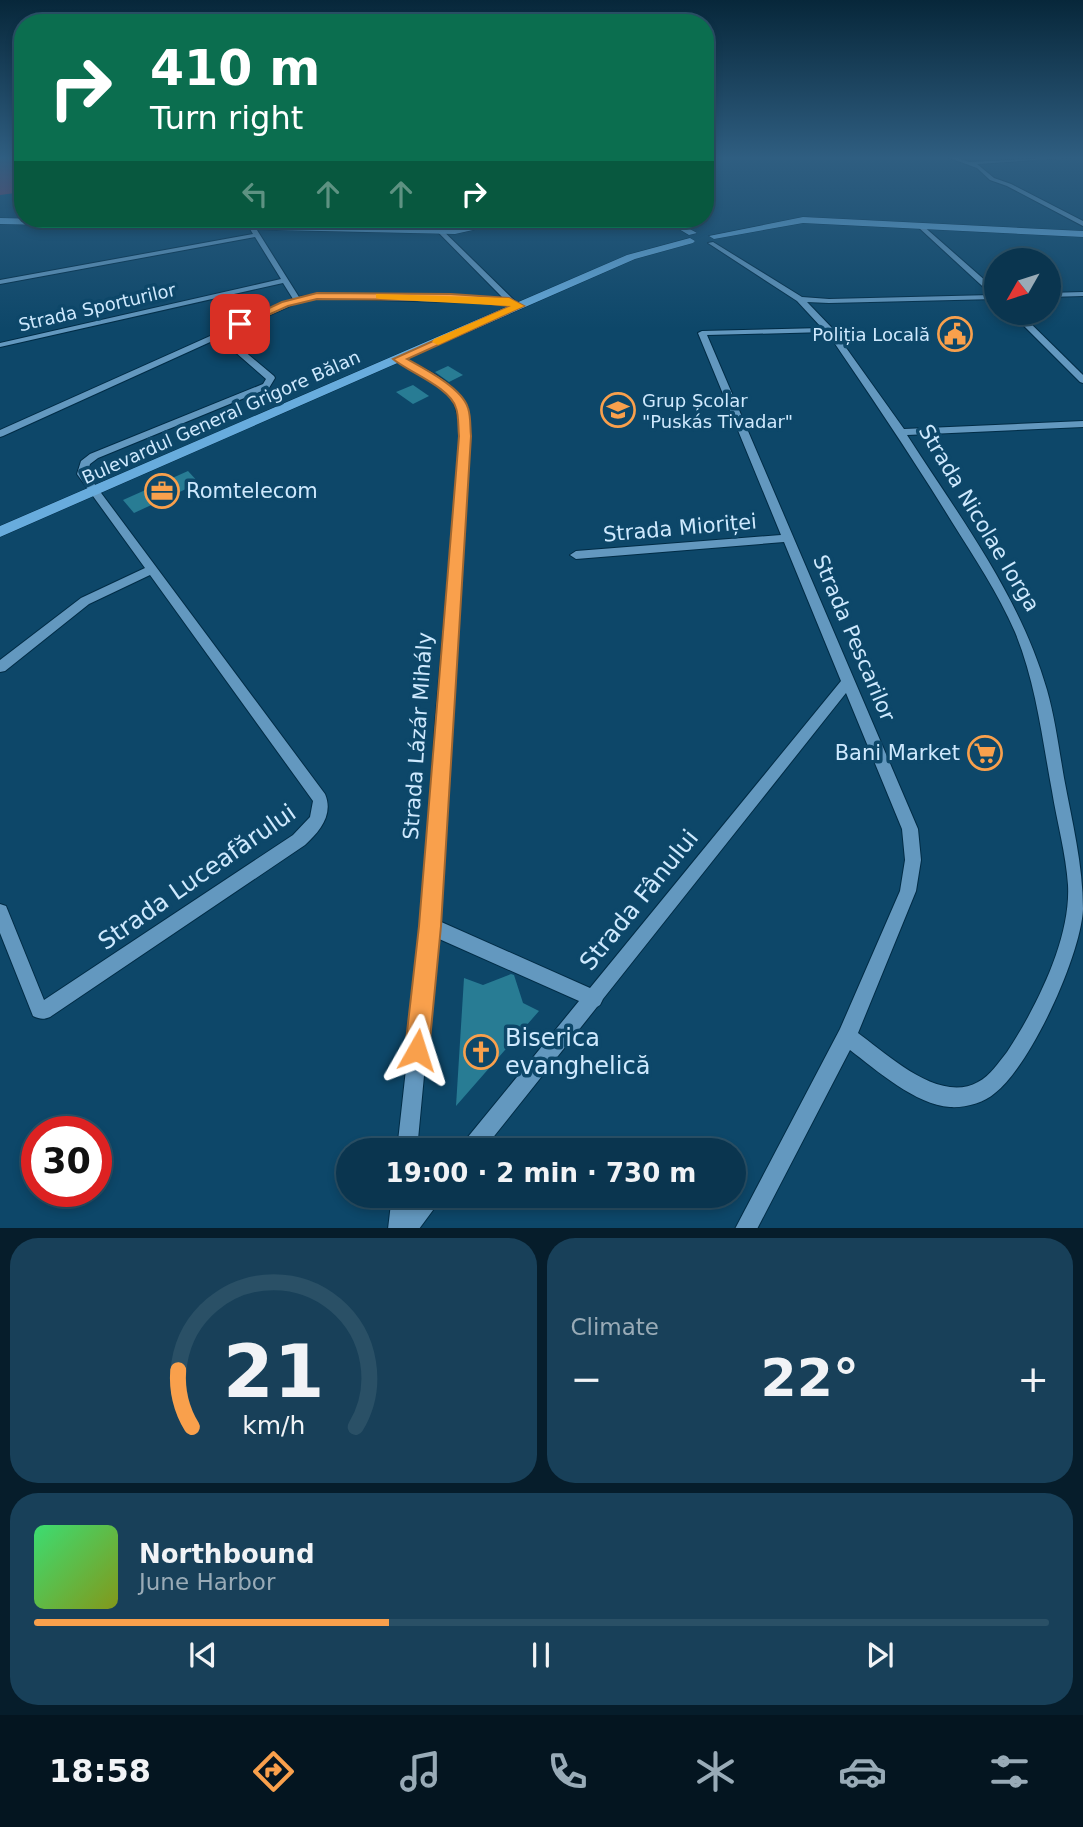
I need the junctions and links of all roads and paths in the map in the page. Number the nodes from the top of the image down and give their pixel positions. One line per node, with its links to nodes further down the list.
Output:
1 (1065, 214): 2 (street)
2 (1083, 224)
3 (919, 225): 11 (main road); 13 (main road); 16 (street)
4 (243, 228): 15 (street)
5 (253, 228): 14 (street)
6 (327, 228): 10 (main road)
7 (437, 228): 10 (street)
8 (474, 228): 10 (main road)
9 (678, 228): 12 (main road)
10 (440, 231): 21 (street)
11 (1083, 234)
12 (691, 237): 13 (main road); 21 (main road, Bulevardul General Grigore Bălan)
13 (713, 240): 22 (street, Strada Nicolae Iorga)
14 (283, 281): 20 (street); 26 (street, Strada Sporturilor)
15 (0, 282)
16 (984, 284)
17 (1083, 294): 19 (street)
18 (984, 295): 22 (street)
19 (1061, 295)
20 (297, 300): 21 (street); 25 (street)
21 (514, 303): 27 (main road, Bulevardul General Grigore Bălan)
22 (804, 303): 24 (street, Strada Nicolae Iorga)
23 (1028, 326): 28 (street)
24 (829, 330): 30 (street, Strada Nicolae Iorga); 34 (street, Strada Pescarilor)
25 (220, 334): 31 (street); 32 (street)
26 (0, 345)
27 (398, 359): 32 (main road, Bulevardul General Grigore Bălan); 40 (street, Strada Lázár Mihály)
28 (1083, 380)
29 (1083, 425): 30 (street)
30 (901, 432): 41 (street, Strada Nicolae Iorga)
31 (0, 434)
32 (95, 492): 33 (main road, Bulevardul General Grigore Bălan); 36 (street, Strada Luceafărului)
33 (0, 532)
34 (787, 538): 35 (street, Strada Mioriței); 38 (street, Strada Pescarilor)
35 (576, 555)
36 (153, 569): 37 (street); 39 (street, Strada Luceafărului)
37 (0, 667)
38 (847, 683): 42 (street, Strada Fânului); 43 (street, Strada Pescarilor)
39 (0, 912)
40 (430, 926): 42 (street); 44 (street, Strada Lázár Mihály)
41 (1077, 931): 43 (street, Strada Nicolae Iorga)
42 (594, 999): 45 (street, Strada Fânului)
43 (847, 1036): 50 (street, Strada Pescarilor)
44 (408, 1138)
45 (480, 1138)
46 (401, 1208): 48 (street)
47 (421, 1208): 49 (street)
48 (399, 1228)
49 (405, 1228)
50 (745, 1228)

